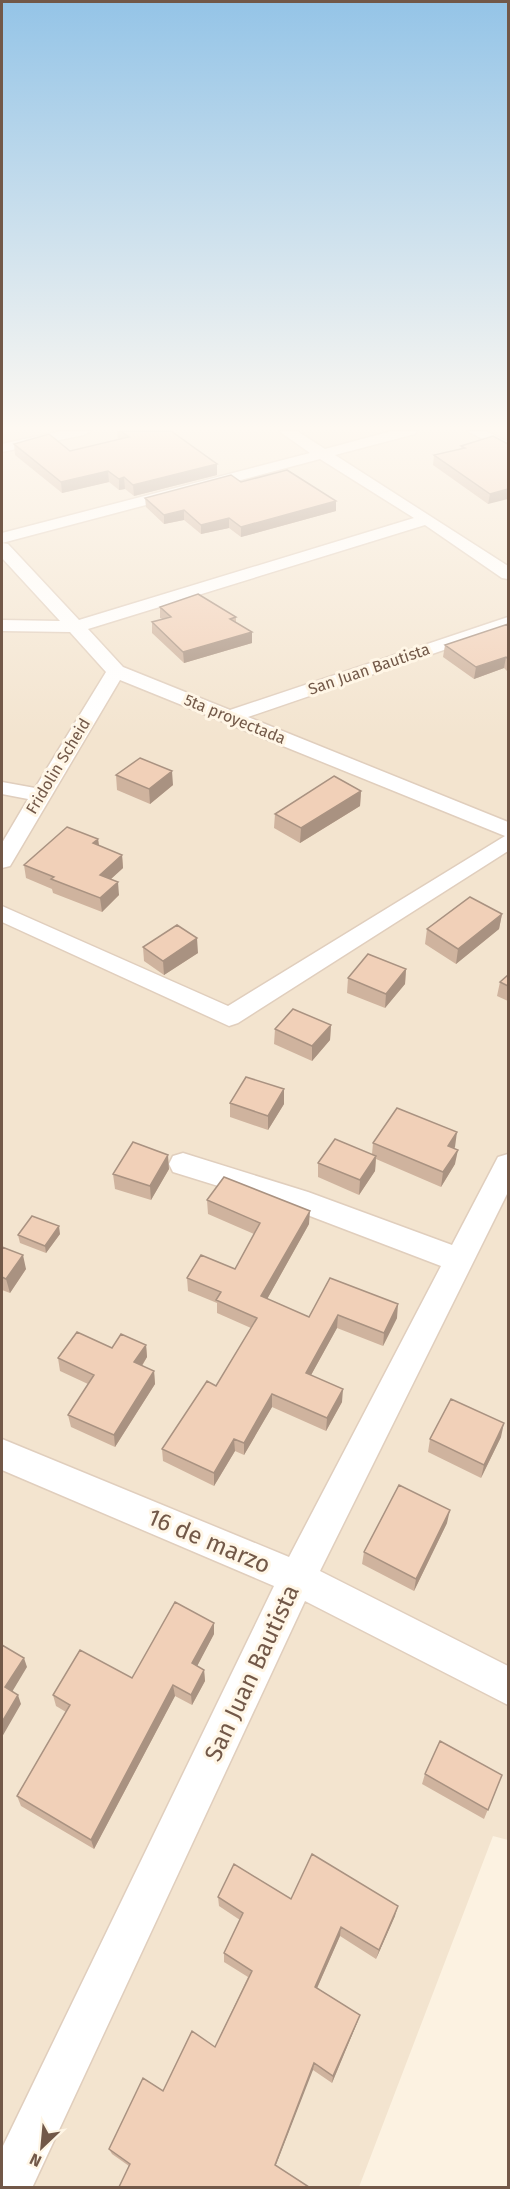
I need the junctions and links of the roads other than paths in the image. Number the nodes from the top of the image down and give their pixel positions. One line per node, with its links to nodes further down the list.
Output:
1 (21, 533): 4 (street)
2 (381, 533): 9 (street)
3 (448, 533): 6 (street)
4 (2, 538)
5 (2, 548): 9 (street, 5ta proyectada)
6 (508, 574)
7 (508, 622): 11 (street, San Juan Bautista)
8 (2, 626): 9 (street)
9 (76, 627): 10 (street, 5ta proyectada)
10 (116, 670): 11 (street, 5ta proyectada); 13 (street, Fridolin Scheid)
11 (230, 717): 14 (street, 5ta proyectada)
12 (2, 788): 13 (street)
13 (40, 795): 16 (street, Fridolin Scheid)
14 (508, 830)
15 (508, 842): 17 (street)
16 (2, 861)
17 (2, 913)
18 (183, 1164): 20 (street)
19 (508, 1165): 20 (street, San Juan Bautista)
20 (460, 1260): 22 (street, San Juan Bautista)
21 (2, 1454): 22 (street, 16 de marzo)
22 (297, 1578): 23 (street, 16 de marzo); 24 (street, San Juan Bautista)
23 (508, 1686)
24 (7, 2187)

